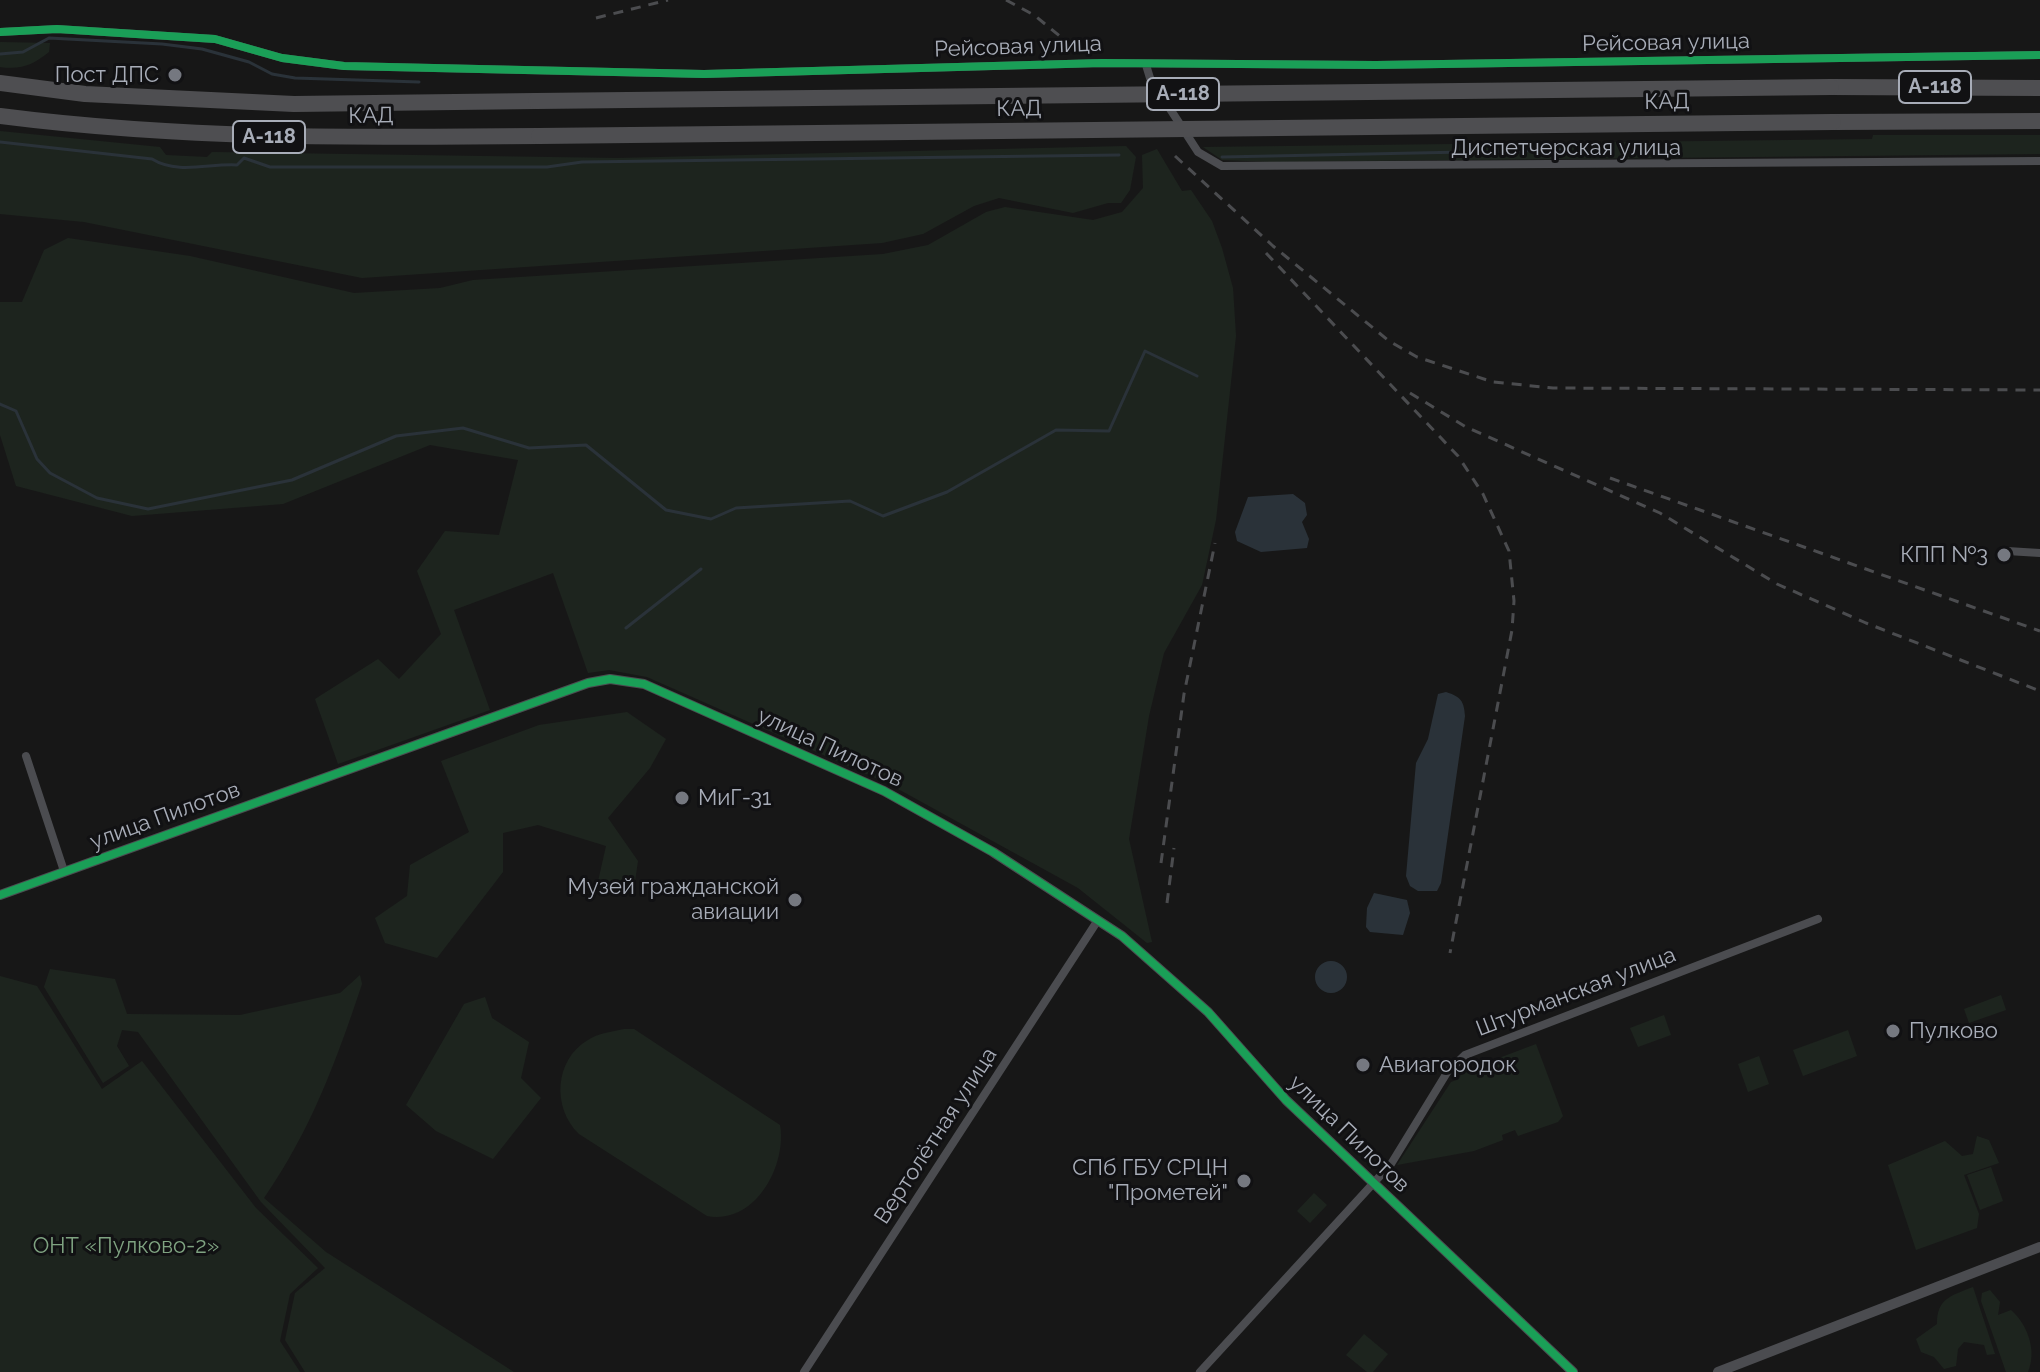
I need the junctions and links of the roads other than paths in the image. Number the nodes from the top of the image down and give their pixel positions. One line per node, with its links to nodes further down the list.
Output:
1 (0, 32): 3 (street, Рейсовая улица)
2 (2040, 55): 3 (street, Рейсовая улица)
3 (1146, 65): 8 (street, Диспетчерская улица)
4 (0, 83): 5 (highway, КАД / А-118, bridge)
5 (2040, 88)
6 (0, 116): 7 (highway, КАД / А-118, bridge)
7 (2040, 121)
8 (2040, 161)
9 (2007, 551): 10 (street)
10 (2040, 553)
11 (26, 756): 12 (street)
12 (64, 871): 13 (street, улица Пилотов); 15 (street, улица Пилотов)
13 (0, 895)
14 (1818, 919): 16 (street, Штурманская улица)
15 (1098, 920): 16 (street, улица Пилотов); 18 (street, Вертолётная улица)
16 (1375, 1183): 19 (street, Штурманская улица); 20 (street, улица Пилотов)
17 (2040, 1247): 21 (street)
18 (804, 1372)
19 (1200, 1372)
20 (1573, 1372)
21 (1718, 1372)

